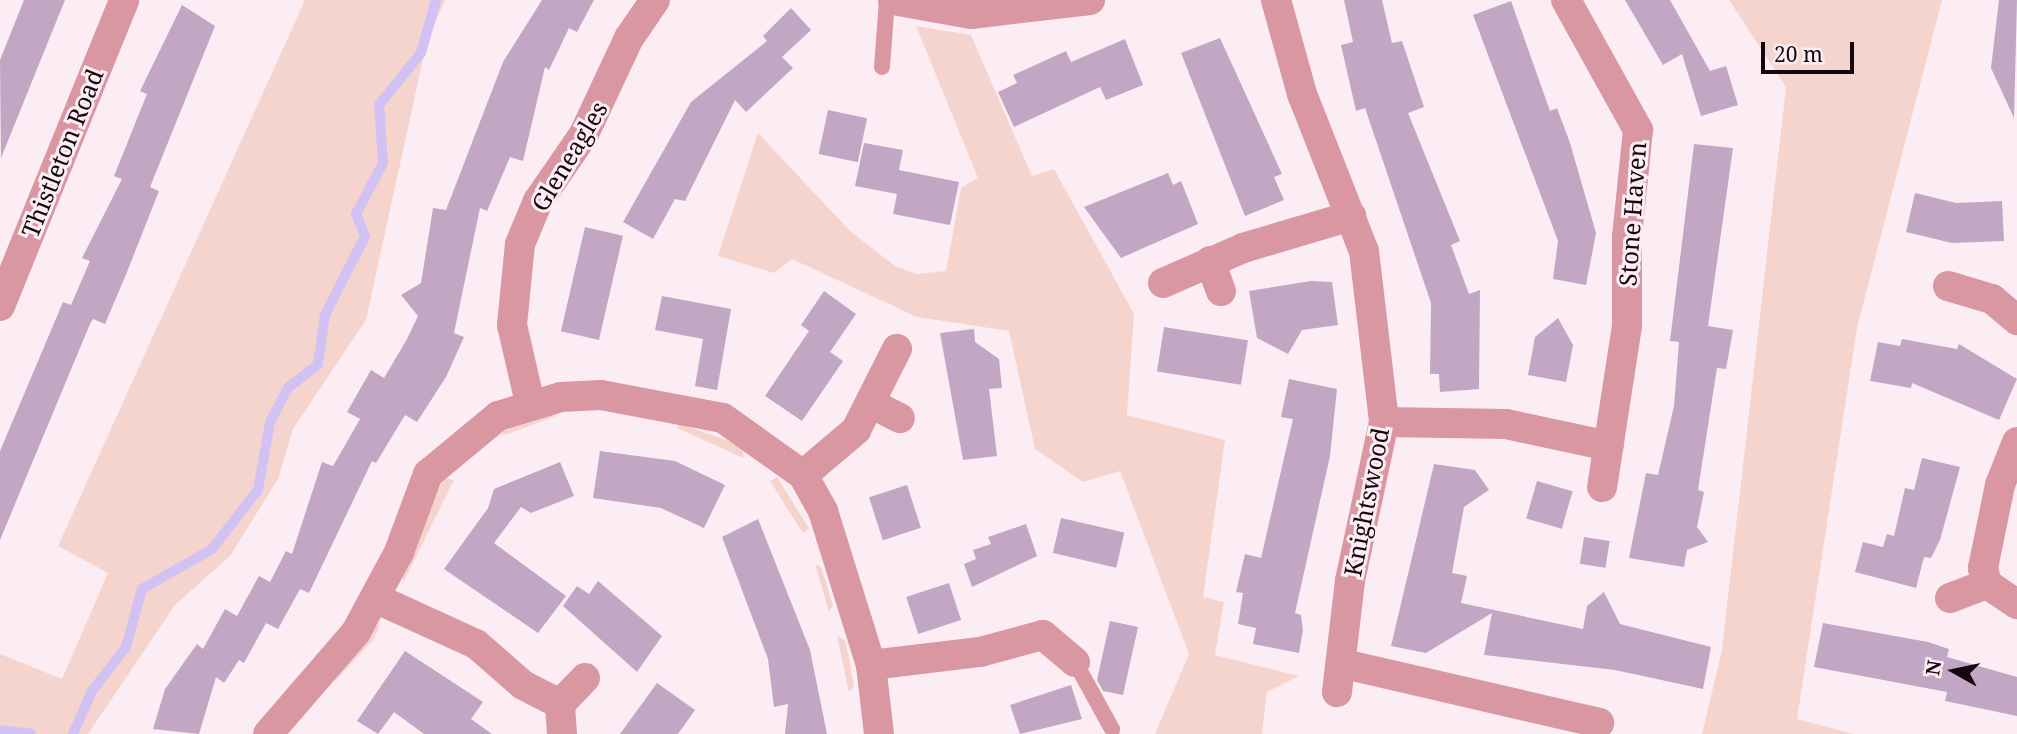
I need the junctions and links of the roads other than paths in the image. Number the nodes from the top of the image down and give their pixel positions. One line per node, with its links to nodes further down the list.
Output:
1 (124, 0): 14 (street, Thistleton Road)
2 (655, 0): 17 (street, Gleneagles)
3 (887, 0): 8 (lane)
4 (893, 0): 5 (street)
5 (1090, 0)
6 (1276, 0): 9 (street, Knightswood)
7 (1566, 0): 20 (street, Stone Haven)
8 (882, 67)
9 (1351, 216): 10 (street); 18 (street, Knightswood)
10 (1210, 261): 11 (street); 13 (street)
11 (1163, 283)
12 (1948, 286): 15 (street)
13 (1221, 291)
14 (0, 306)
15 (2017, 320)
16 (897, 349): 21 (street)
17 (530, 403): 21 (street); 24 (street)
18 (1384, 422): 20 (street); 32 (street, Knightswood)
19 (2017, 442): 23 (street)
20 (1609, 446): 22 (street, Stone Haven)
21 (803, 475): 28 (street)
22 (1602, 487)
23 (1987, 584): 25 (street); 26 (street)
24 (375, 598): 30 (street); 34 (street)
25 (1950, 598)
26 (2017, 604)
27 (1075, 662): 28 (street); 33 (lane)
28 (871, 665): 36 (street)
29 (584, 678): 30 (street)
30 (560, 704): 35 (street)
31 (1599, 723): 32 (street, Knightswood)
32 (1561, 725)
33 (1112, 729)
34 (268, 734)
35 (562, 734)
36 (879, 734)

